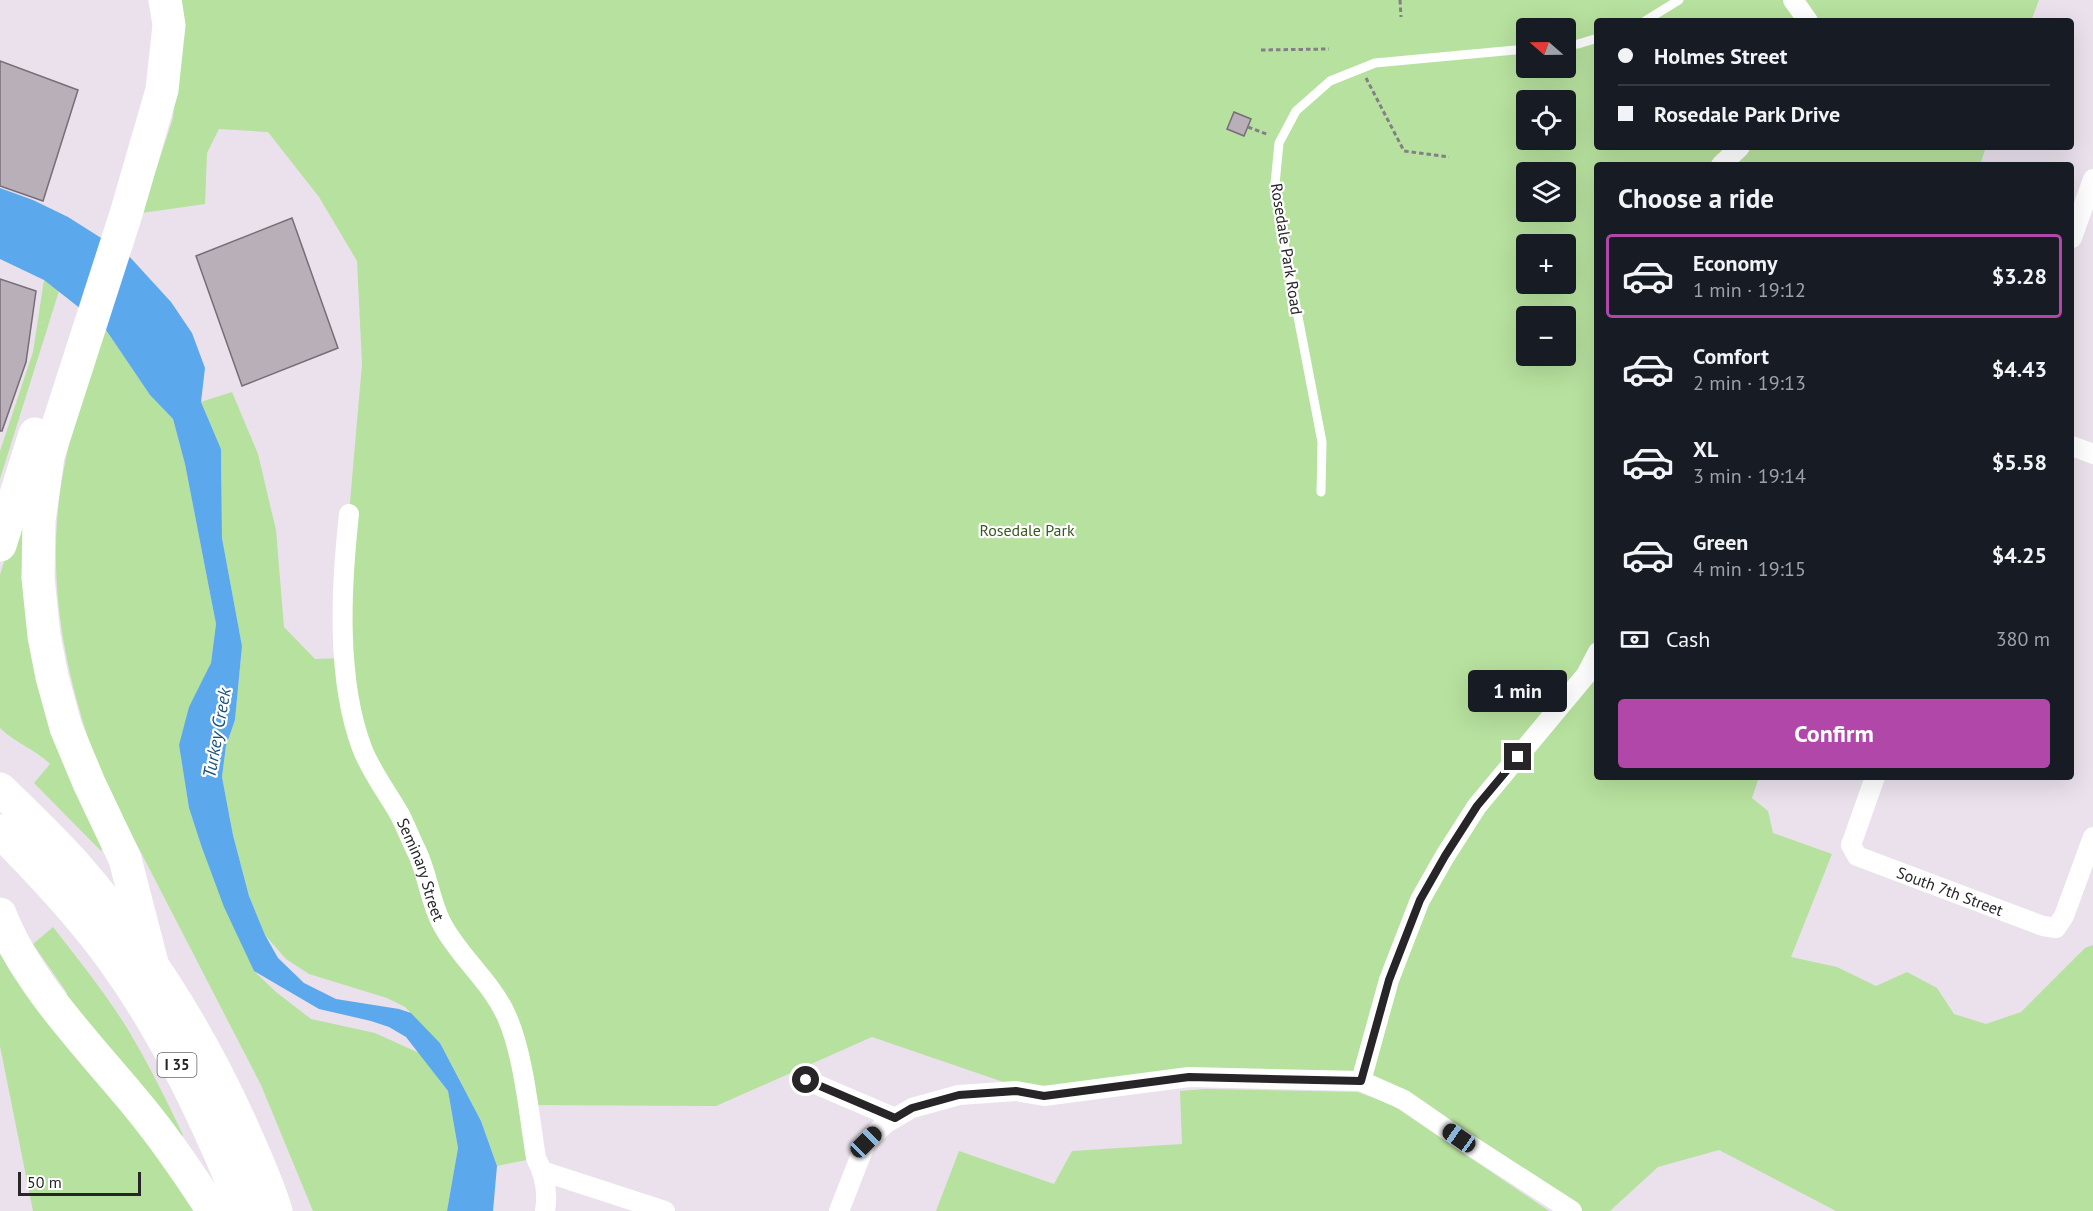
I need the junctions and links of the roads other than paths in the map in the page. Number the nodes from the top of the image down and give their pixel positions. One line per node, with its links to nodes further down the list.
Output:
1 (147, 0): 13 (highway)
2 (165, 0): 13 (highway)
3 (1679, 0): 5 (lane)
4 (1793, 0): 6 (street)
5 (1650, 18)
6 (1806, 18)
7 (1594, 39): 8 (lane)
8 (1576, 43)
9 (1516, 50): 18 (lane, Rosedale Park Road)
10 (1737, 150): 11 (street)
11 (1724, 162)
12 (2093, 179): 14 (street)
13 (118, 209): 15 (highway)
14 (2074, 232)
15 (71, 351): 20 (highway); 27 (highway)
16 (2074, 447): 17 (street)
17 (2093, 454)
18 (1321, 492)
19 (349, 514): 31 (street, Seminary Street)
20 (0, 545)
21 (1594, 660): 29 (street)
22 (1874, 780): 25 (street, South 7th Street)
23 (0, 789): 27 (highway, I 35)
24 (0, 831): 32 (highway, I 35)
25 (2093, 837)
26 (0, 914): 33 (highway)
27 (153, 967): 32 (highway, I 35)
28 (806, 1080): 30 (street)
29 (1361, 1081): 30 (street); 37 (street)
30 (895, 1118): 36 (street)
31 (542, 1171): 34 (street, Seminary Street); 35 (street)
32 (265, 1209)
33 (213, 1211)
34 (545, 1211)
35 (664, 1211)
36 (839, 1211)
37 (1572, 1211)

